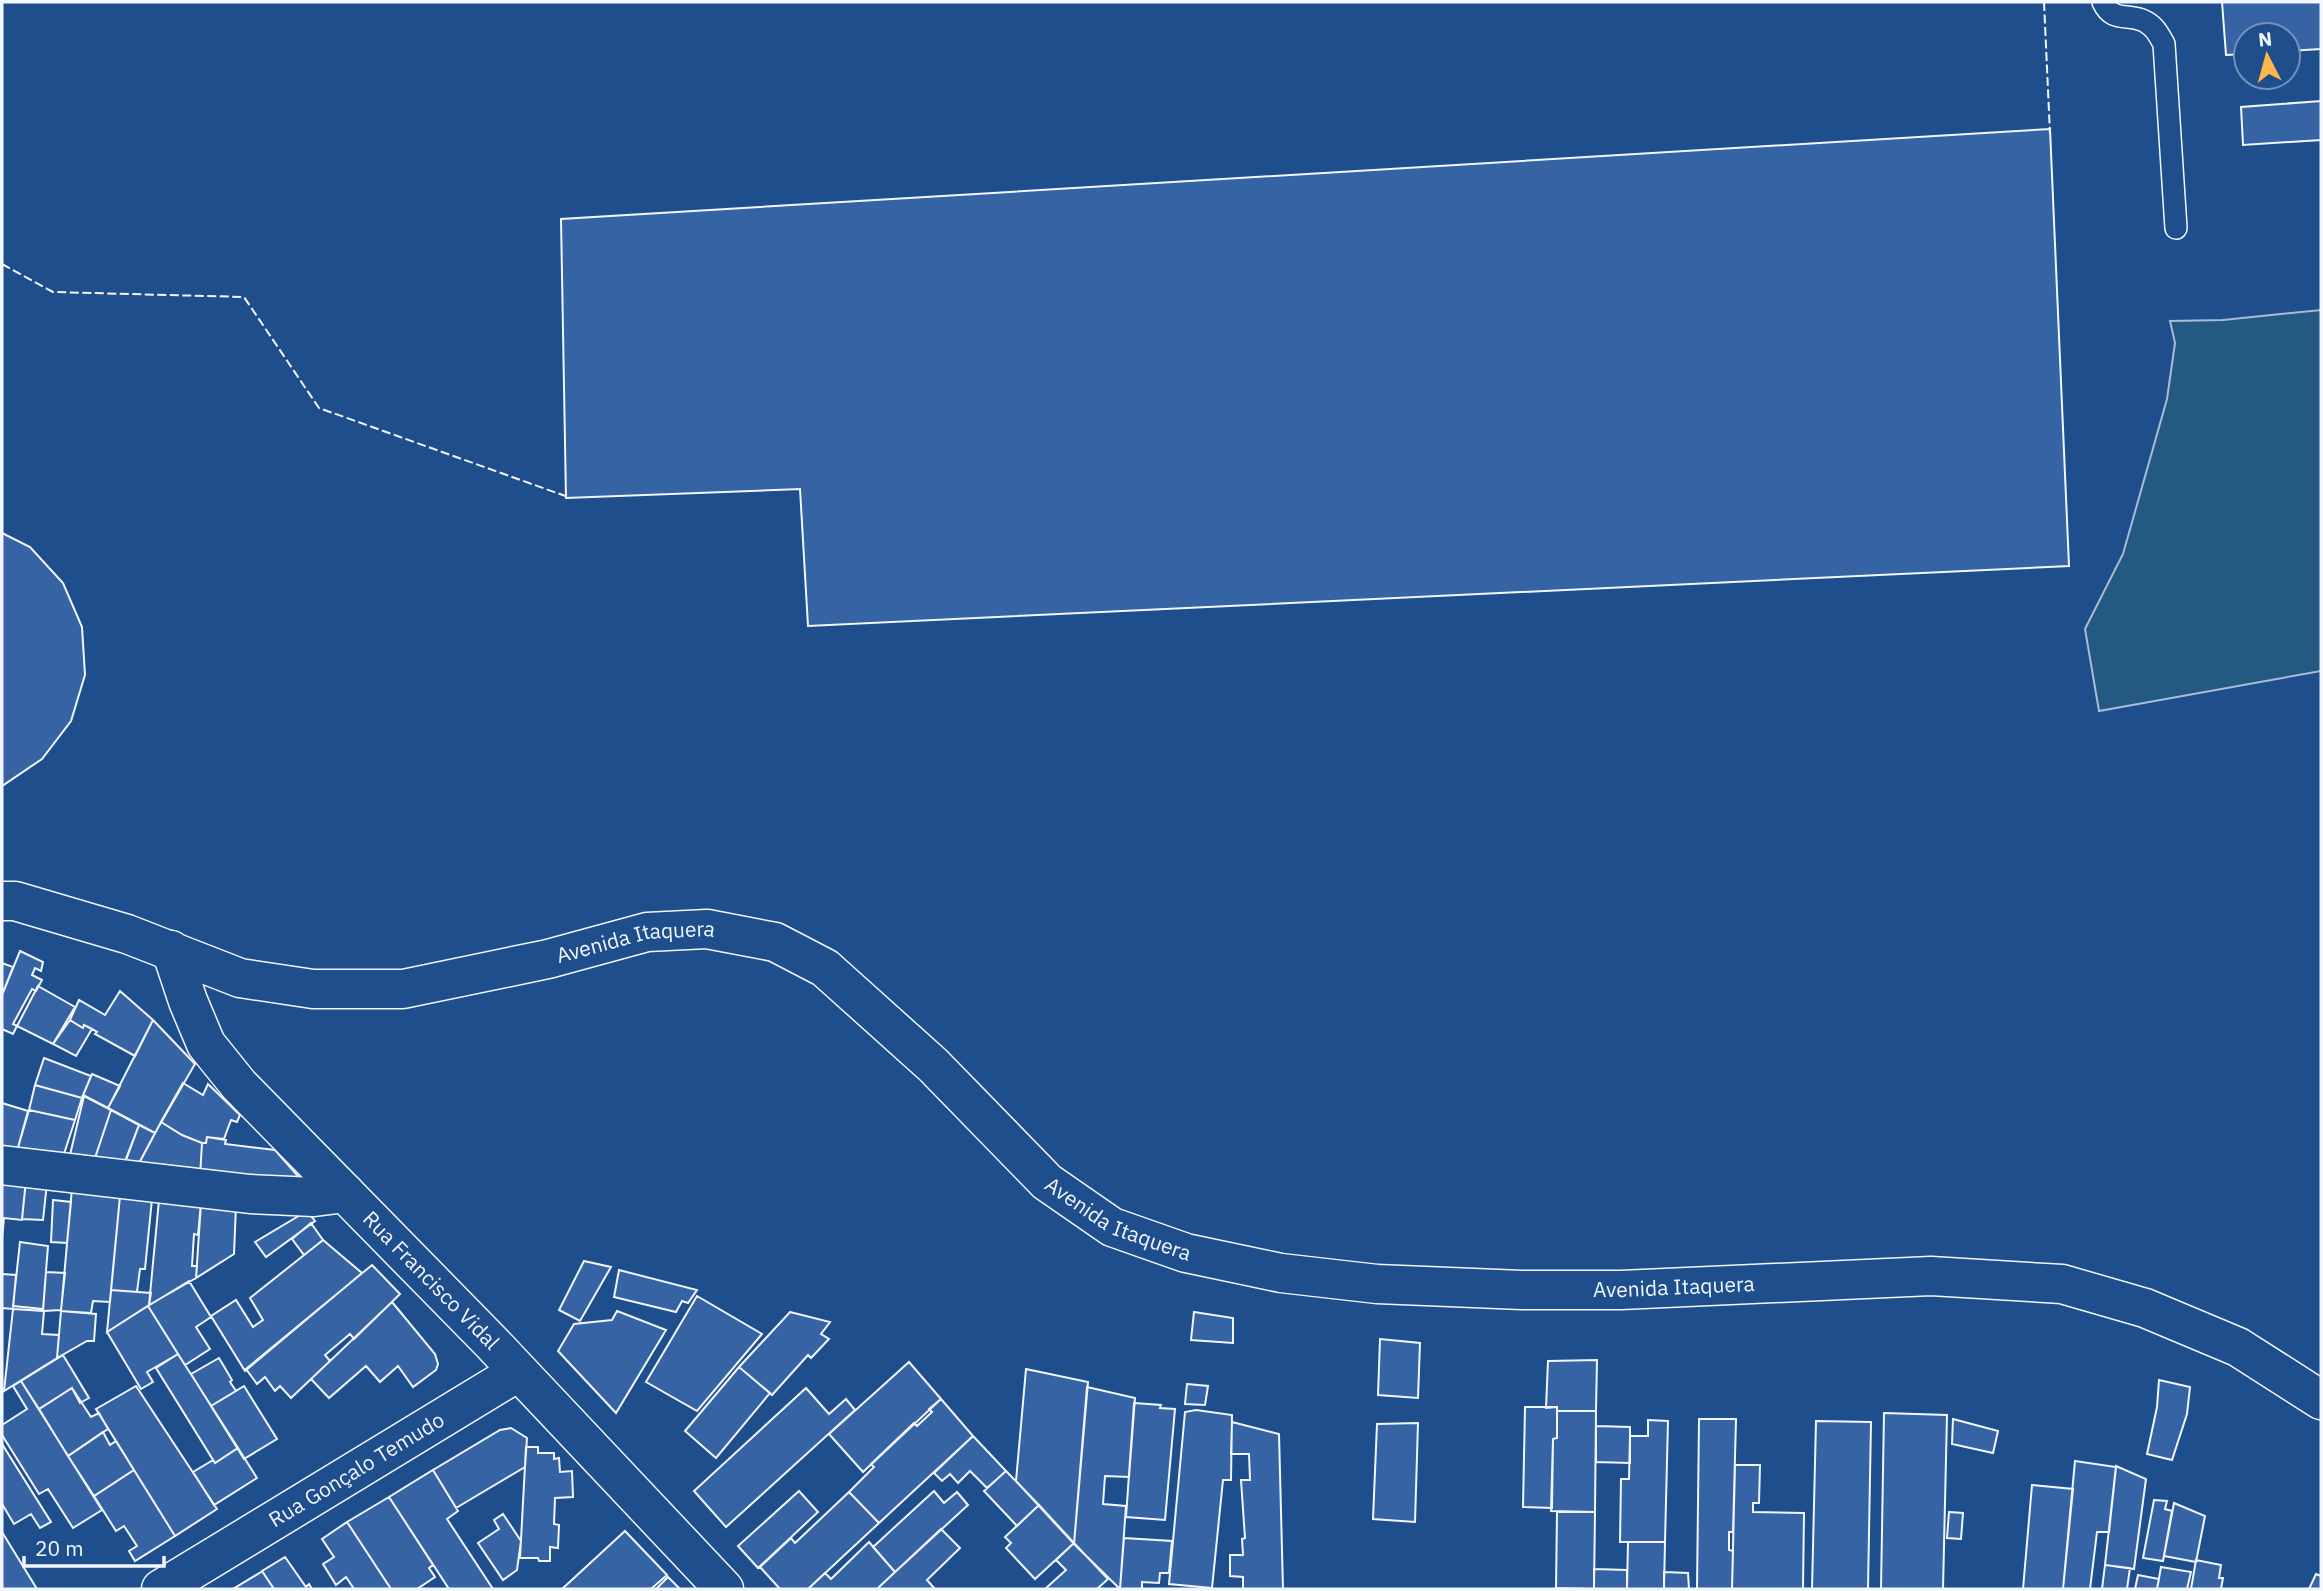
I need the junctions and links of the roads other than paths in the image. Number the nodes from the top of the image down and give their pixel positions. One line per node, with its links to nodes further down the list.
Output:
1 (2103, 2): 2 (lane)
2 (2176, 228)
3 (2, 901): 4 (street, Avenida Itaquera)
4 (171, 950): 6 (street, Rua Francisco Vidal); 8 (street, Avenida Itaquera)
5 (2, 1165): 6 (street)
6 (345, 1193): 7 (street, Rua Francisco Vidal)
7 (518, 1371): 9 (street, Rua Gonçalo Temudo); 10 (street, Rua Francisco Vidal)
8 (2321, 1399)
9 (161, 1589)
10 (724, 1589)

